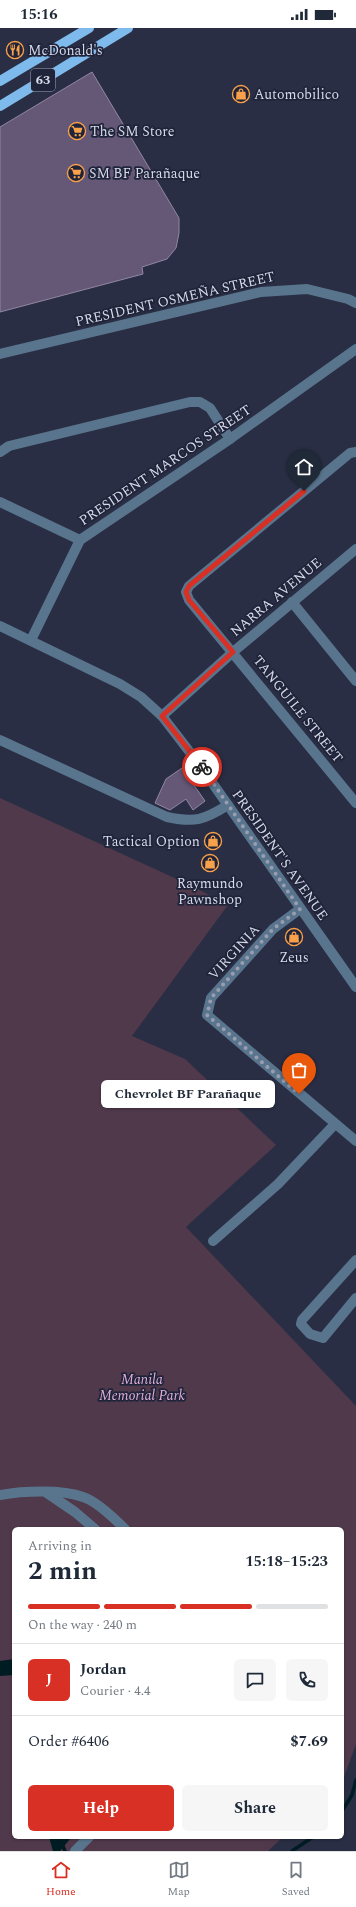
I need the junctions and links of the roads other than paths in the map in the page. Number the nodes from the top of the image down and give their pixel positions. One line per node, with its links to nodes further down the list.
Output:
1 (89, 28): 3 (main road, 63)
2 (128, 28): 4 (main road, 63)
3 (0, 81)
4 (0, 106)
5 (356, 303): 7 (street, PRESIDENT OSMEÑA STREET)
6 (356, 349): 8 (street, PRESIDENT MARCOS STREET)
7 (0, 354)
8 (230, 439): 9 (street); 12 (street, PRESIDENT MARCOS STREET)
9 (0, 452)
10 (356, 452): 17 (street, TANGUILE STREET)
11 (0, 502): 12 (street)
12 (80, 540): 16 (street, PRESIDENT MARCOS STREET)
13 (354, 555): 14 (street, NARRA AVENUE)
14 (292, 602): 17 (street, NARRA AVENUE); 18 (street)
15 (0, 626): 16 (street, PRESIDENT'S AVENUE)
16 (31, 640): 19 (street, PRESIDENT'S AVENUE)
17 (233, 652): 19 (street, NARRA AVENUE); 21 (street, TANGUILE STREET)
18 (356, 681)
19 (162, 716): 22 (street, PRESIDENT'S AVENUE)
20 (0, 740): 22 (street)
21 (356, 803)
22 (228, 805): 23 (street, PRESIDENT'S AVENUE)
23 (300, 909): 24 (street, PRESIDENT'S AVENUE); 25 (street, VIRGINIA)
24 (356, 987)
25 (335, 1124): 26 (street); 27 (street)
26 (356, 1141)
27 (213, 1241)
28 (356, 1260): 29 (street)
29 (356, 1298)
30 (45, 1492): 31 (street); 32 (street); 33 (street)
31 (0, 1495)
32 (92, 1527)
33 (123, 1527)
34 (86, 1839): 35 (street)
35 (75, 1851)

